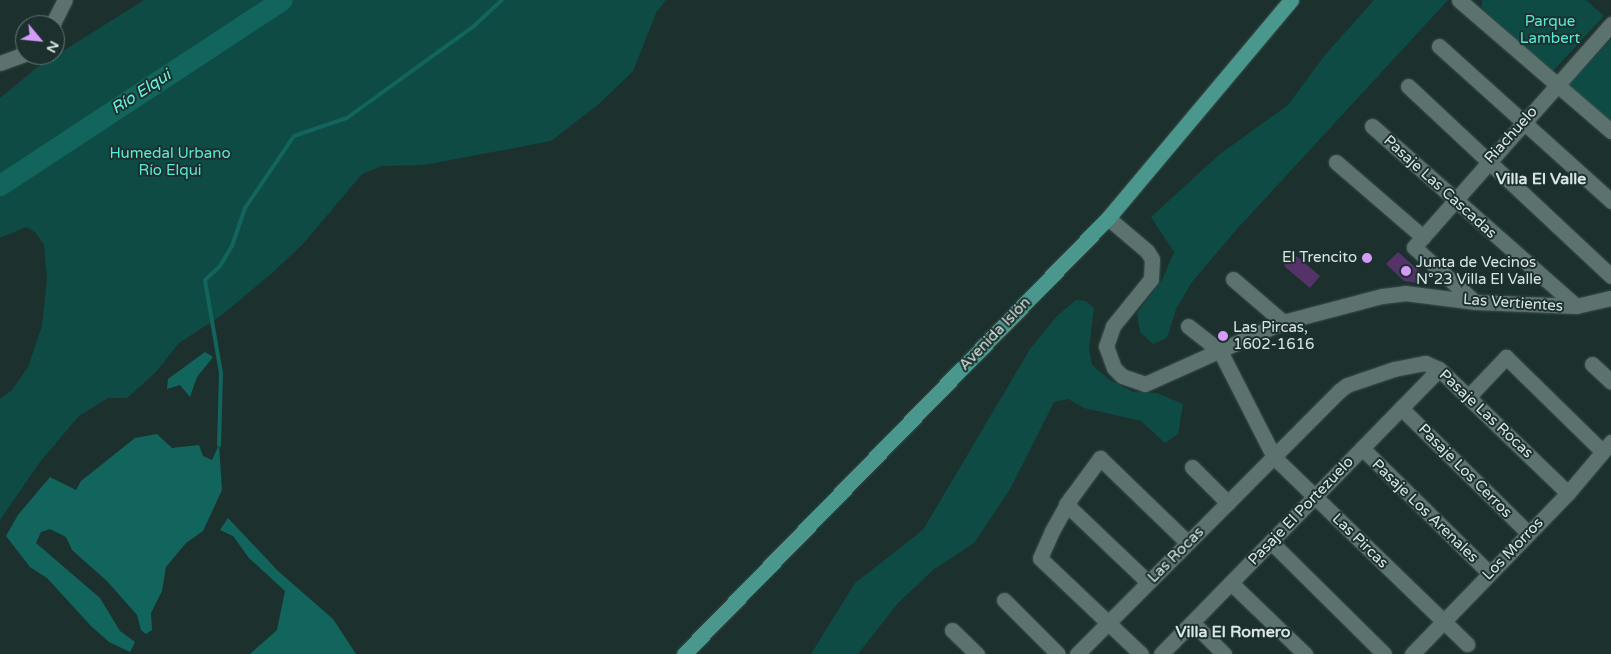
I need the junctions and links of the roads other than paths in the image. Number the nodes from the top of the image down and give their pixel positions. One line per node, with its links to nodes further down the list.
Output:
1 (1291, 0): 18 (main road, Avenida Islón)
2 (1459, 0): 9 (street)
3 (58, 2): 4 (street)
4 (55, 15)
5 (1611, 24): 9 (street, Riachuelo)
6 (1439, 46): 11 (street)
7 (15, 57): 8 (street)
8 (0, 62)
9 (1558, 83): 11 (street, Riachuelo); 13 (street)
10 (1408, 86): 14 (street)
11 (1524, 121): 14 (street, Riachuelo); 17 (street)
12 (1372, 126): 16 (street, Pasaje Las Cascadas)
13 (1611, 131)
14 (1488, 160): 16 (street, Riachuelo); 20 (street)
15 (1336, 162): 19 (street)
16 (1454, 200): 19 (street, Riachuelo); 24 (street, Pasaje Las Cascadas)
17 (1611, 201)
18 (1108, 218): 27 (street, Las Vertientes); 53 (main road, Avenida Islón)
19 (1418, 242): 23 (street)
20 (1611, 276)
21 (1233, 279): 25 (street)
22 (1611, 298): 24 (street, Las Vertientes)
23 (1475, 302): 24 (street, Las Vertientes); 25 (street, Las Vertientes)
24 (1576, 306)
25 (1283, 322): 27 (street, Las Vertientes)
26 (1188, 326): 27 (street)
27 (1220, 351): 35 (street, Las Pircas)
28 (1592, 364): 30 (street)
29 (1440, 369): 31 (street, Pasaje Las Rocas); 32 (street, Pasaje El Portezuelo); 35 (street, Pasaje Las Rocas)
30 (1611, 382)
31 (1469, 396): 33 (street); 37 (street, Pasaje Las Rocas)
32 (1401, 408): 34 (street, Pasaje El Portezuelo); 41 (street, Pasaje Los Cerros)
33 (1607, 447): 37 (street, Los Morros)
34 (1362, 448): 38 (street, Pasaje El Portezuelo); 44 (street, Pasaje Los Arenales)
35 (1274, 456): 38 (street, Las Pircas); 39 (street, Las Rocas)
36 (1192, 467): 39 (street)
37 (1568, 493): 41 (street, Los Morros)
38 (1314, 497): 42 (street, Pasaje El Portezuelo); 48 (street, Las Pircas)
39 (1228, 502): 43 (street, Las Rocas)
40 (1066, 504): 43 (street); 45 (street); 49 (street)
41 (1528, 534): 44 (street, Los Morros)
42 (1271, 542): 46 (street, Pasaje El Portezuelo); 61 (street)
43 (1188, 543): 45 (street, Las Rocas)
44 (1489, 573): 48 (street, Los Morros)
45 (1148, 582): 49 (street, Las Rocas)
46 (1232, 583): 50 (street, Pasaje El Portezuelo); 60 (street)
47 (1004, 600): 55 (street)
48 (1444, 621): 52 (street, Las Pircas); 62 (street, Los Morros)
49 (1108, 623): 56 (street, Las Rocas); 57 (street)
50 (1193, 623): 58 (street, Pasaje El Portezuelo); 59 (street)
51 (952, 630): 54 (street)
52 (1467, 644)
53 (684, 654)
54 (977, 654)
55 (1058, 654)
56 (1077, 654)
57 (1141, 654)
58 (1162, 654)
59 (1224, 654)
60 (1305, 654)
61 (1384, 654)
62 (1412, 654)

